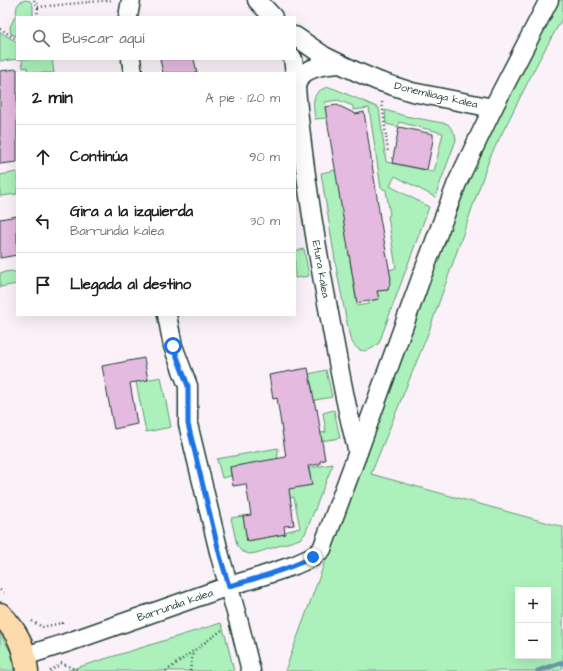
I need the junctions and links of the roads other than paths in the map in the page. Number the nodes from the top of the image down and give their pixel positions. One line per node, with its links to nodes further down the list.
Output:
1 (130, 0): 4 (street)
2 (257, 0): 5 (street)
3 (549, 0): 14 (street)
4 (128, 16)
5 (272, 16)
6 (296, 37): 9 (street, Donemiliaga kalea)
7 (131, 60): 10 (street)
8 (293, 60): 11 (street, Etura kalea)
9 (340, 64): 12 (street); 14 (street, Donemiliaga kalea)
10 (133, 72)
11 (294, 72)
12 (296, 78)
13 (296, 86): 16 (street, Etura kalea)
14 (493, 108): 16 (street)
15 (167, 316): 17 (street)
16 (358, 452): 17 (street, Barrundia kalea)
17 (229, 586): 19 (street, Barrundia kalea); 20 (street)
18 (0, 614): 19 (main road)
19 (26, 663)
20 (251, 671)

